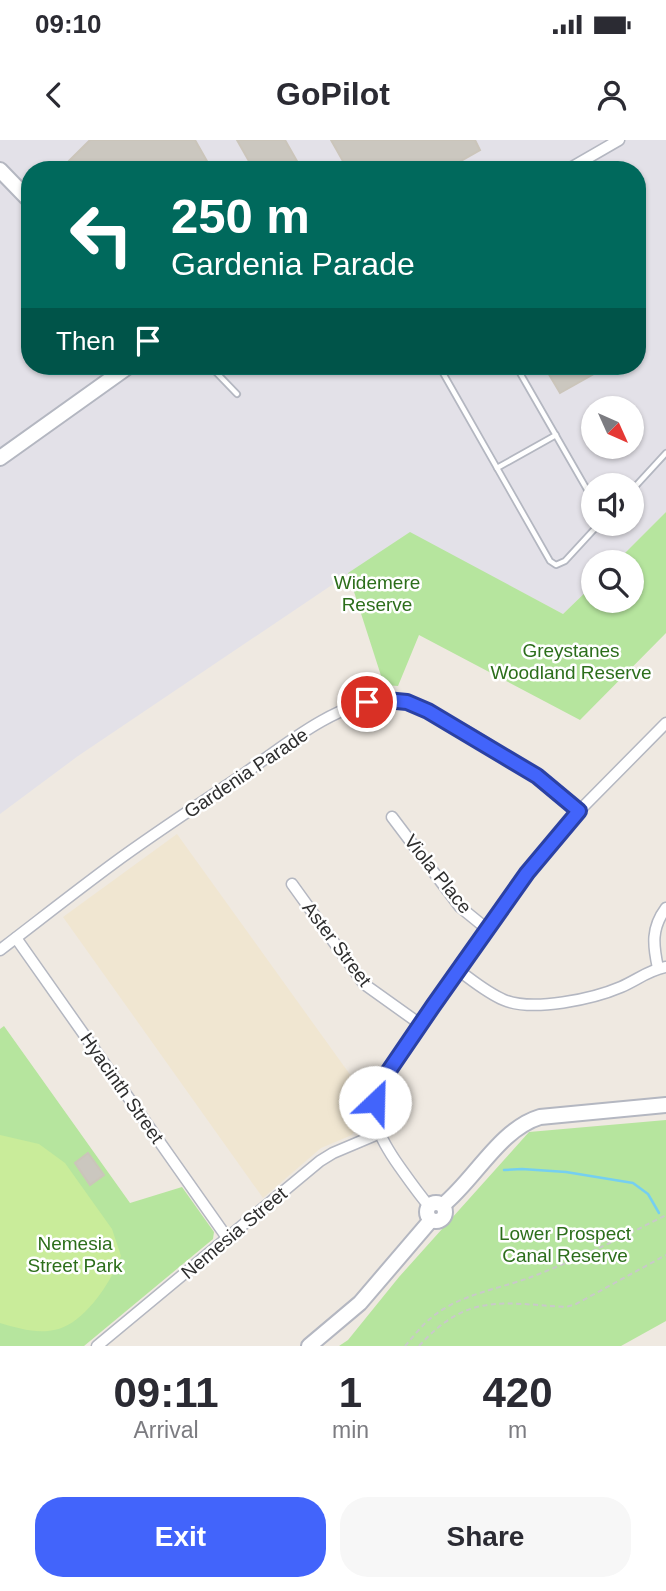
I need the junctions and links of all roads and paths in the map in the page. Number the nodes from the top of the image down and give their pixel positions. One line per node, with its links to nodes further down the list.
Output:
1 (619, 140): 2 (street)
2 (583, 161)
3 (0, 170): 4 (street)
4 (21, 192)
5 (116, 375): 12 (street)
6 (219, 375): 9 (lane)
7 (444, 375): 13 (lane)
8 (521, 375): 10 (lane)
9 (237, 394)
10 (556, 435): 13 (lane); 15 (lane)
11 (666, 453): 14 (lane)
12 (0, 458)
13 (497, 468): 16 (lane)
14 (644, 477)
15 (581, 479)
16 (588, 536)
17 (666, 723): 18 (street)
18 (579, 811): 22 (street); 23 (street, Gardenia Parade)
19 (392, 817): 22 (street, Viola Place)
20 (292, 884): 27 (street, Aster Street)
21 (666, 908): 25 (street)
22 (487, 929): 26 (street)
23 (16, 938): 24 (street, Gardenia Parade); 32 (street, Hyacinth Street)
24 (0, 950)
25 (662, 967): 26 (street)
26 (458, 970): 27 (street)
27 (420, 1024): 29 (street)
28 (666, 1105): 30 (street)
29 (378, 1133): 30 (street); 32 (street, Nemesia Street)
30 (434, 1210): 35 (street)
31 (666, 1215): 36 (path)
32 (228, 1239): 34 (street, Nemesia Street)
33 (666, 1255): 37 (path)
34 (96, 1346)
35 (309, 1346)
36 (405, 1346)
37 (419, 1346)

